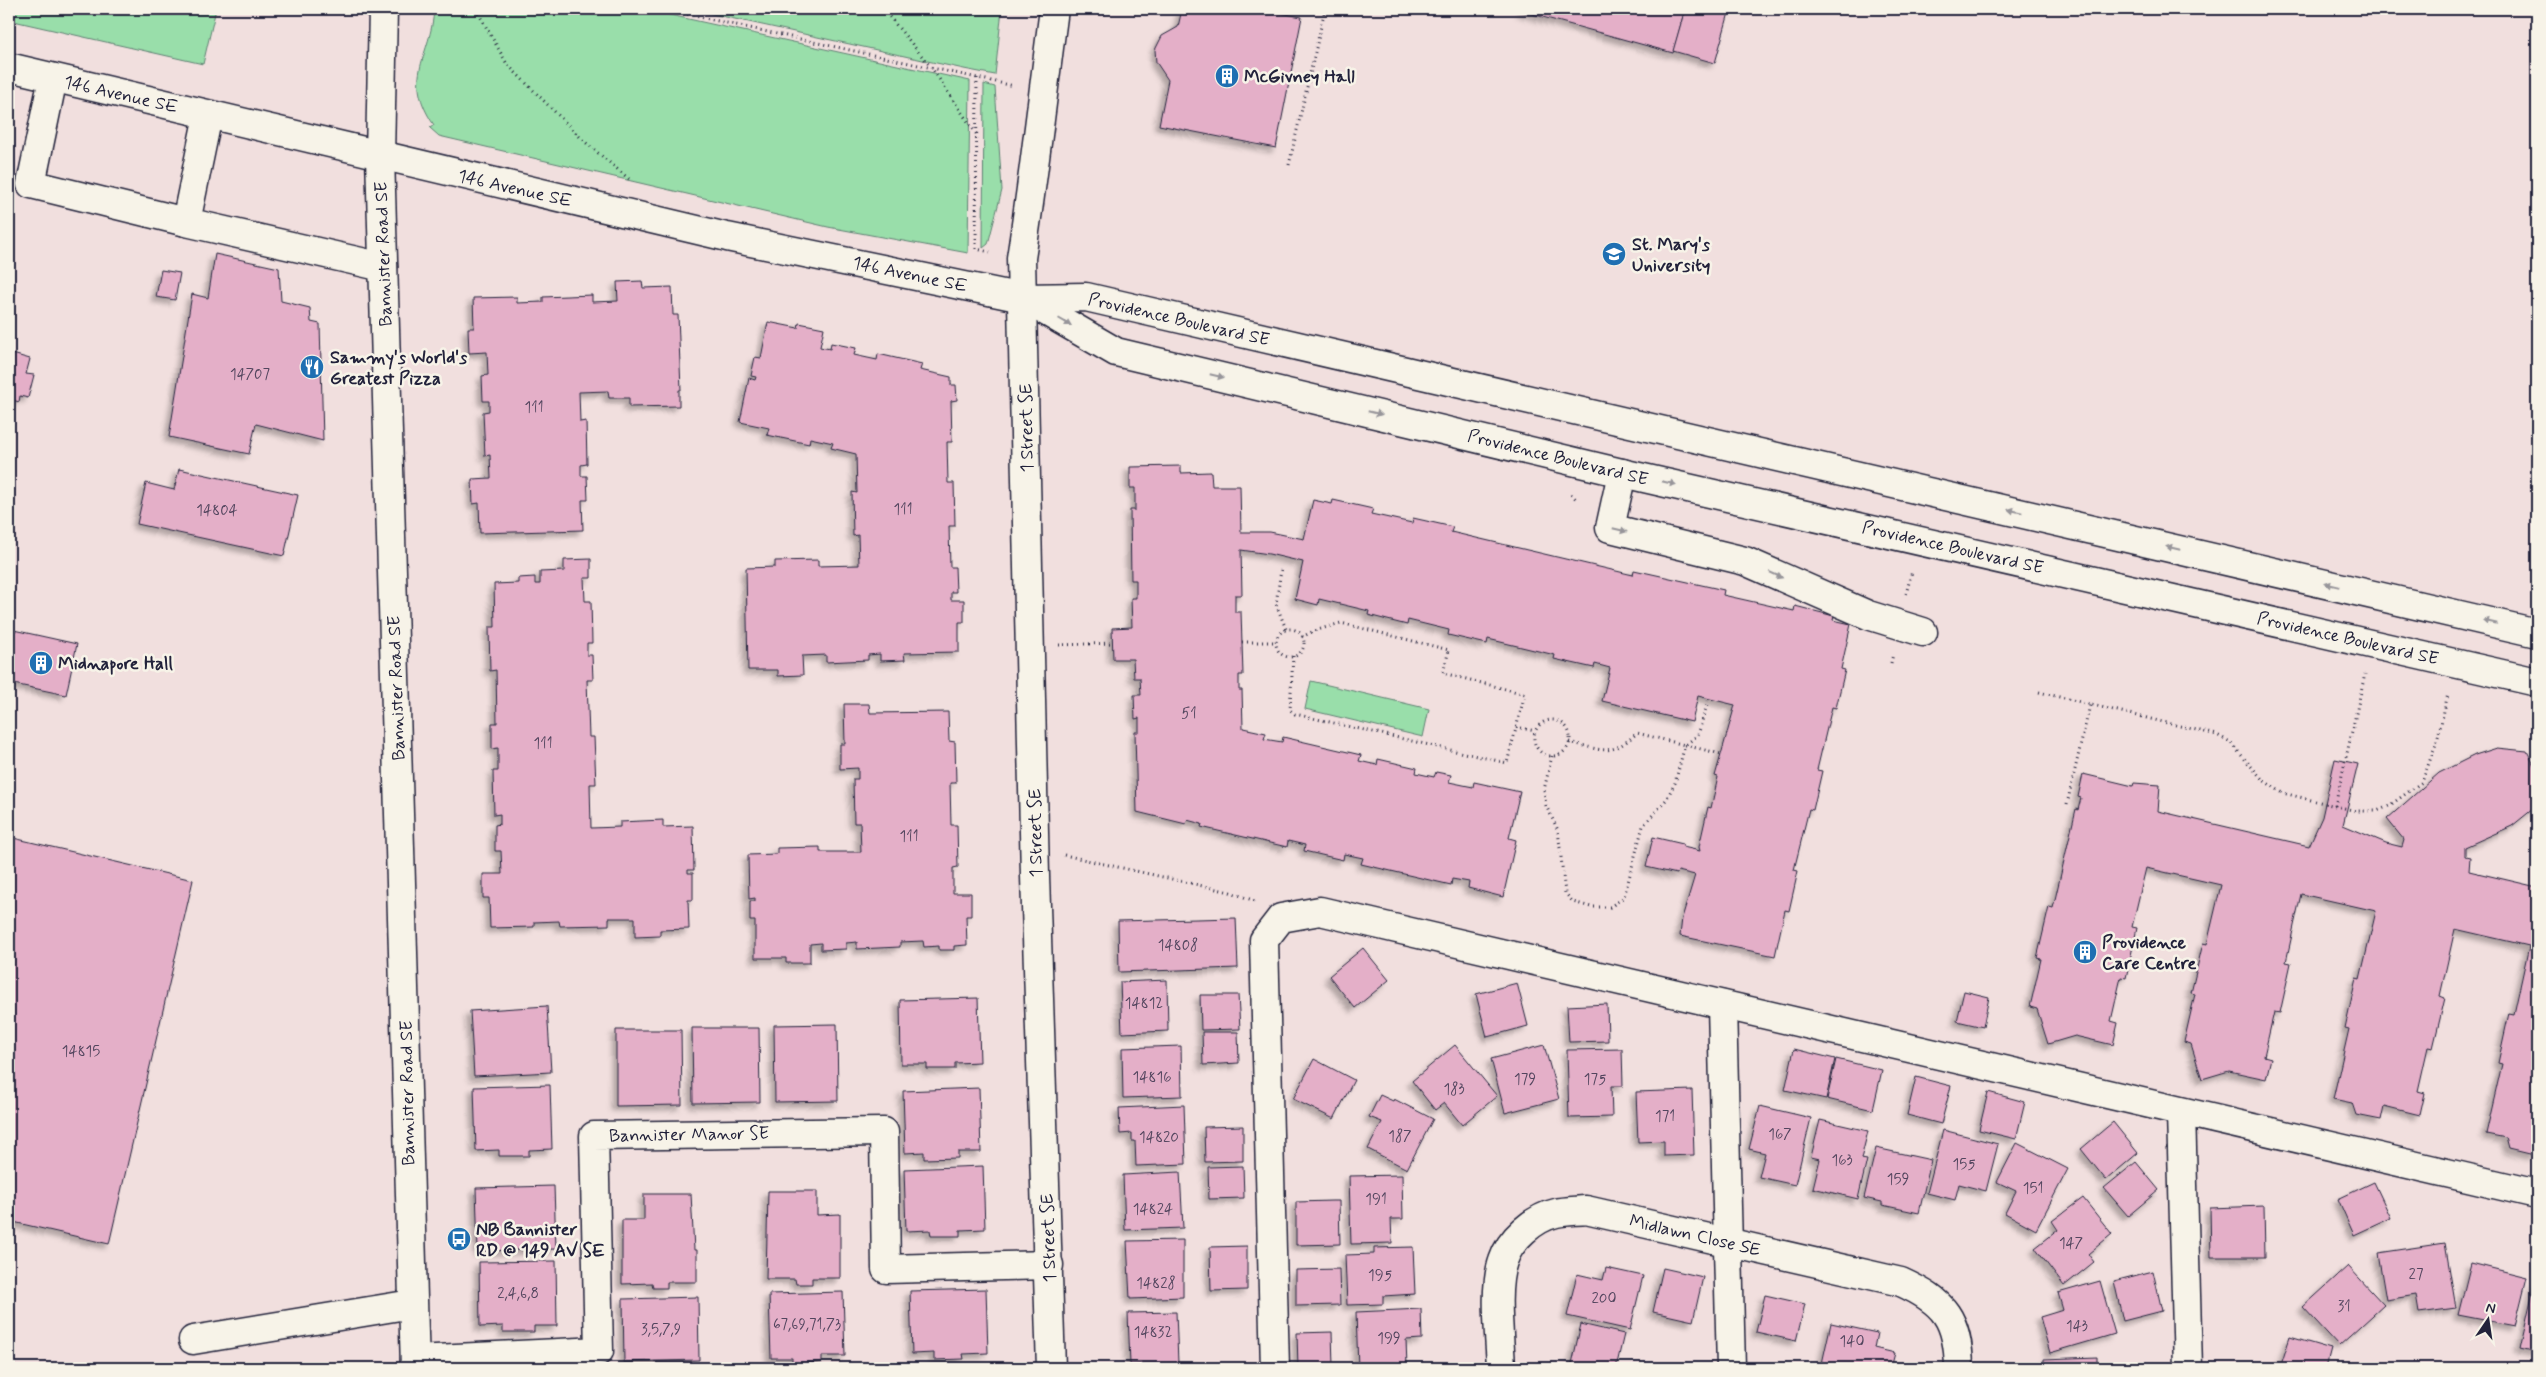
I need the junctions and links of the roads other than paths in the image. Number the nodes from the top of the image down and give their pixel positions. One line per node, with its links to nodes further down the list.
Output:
1 (383, 9): 6 (street, Bannister Road SE)
2 (1054, 9): 9 (street, 1 Street SE)
3 (9, 67): 4 (street, 146 Avenue SE)
4 (53, 78): 5 (street, 146 Avenue SE); 7 (street)
5 (208, 115): 6 (street, 146 Avenue SE); 7 (street)
6 (380, 156): 8 (street, Bannister Road SE); 9 (street, 146 Avenue SE)
7 (186, 222): 8 (street)
8 (383, 267): 19 (street, Bannister Road SE)
9 (1023, 298): 10 (street, Providence Boulevard SE, one-way to 10); 12 (street, Providence Boulevard SE, one-way to 9); 18 (street, 1 Street SE)
10 (1622, 473): 11 (street, one-way to 11); 13 (street, Providence Boulevard SE, one-way to 13)
11 (1923, 632)
12 (2537, 633)
13 (2537, 682)
14 (1722, 1006): 15 (street); 17 (street); 23 (street)
15 (2181, 1112): 16 (street); 27 (street)
16 (2537, 1194)
17 (1728, 1243): 24 (street, Midlawn Close SE); 25 (street); 26 (street, Midlawn Close SE)
18 (1049, 1265): 21 (street, Bannister Manor SE); 22 (street, 1 Street SE)
19 (412, 1304): 20 (street); 21 (street, Bannister Road SE)
20 (193, 1340)
21 (415, 1364)
22 (1051, 1368)
23 (1275, 1368)
24 (1501, 1368)
25 (1731, 1368)
26 (1959, 1368)
27 (2188, 1368)

